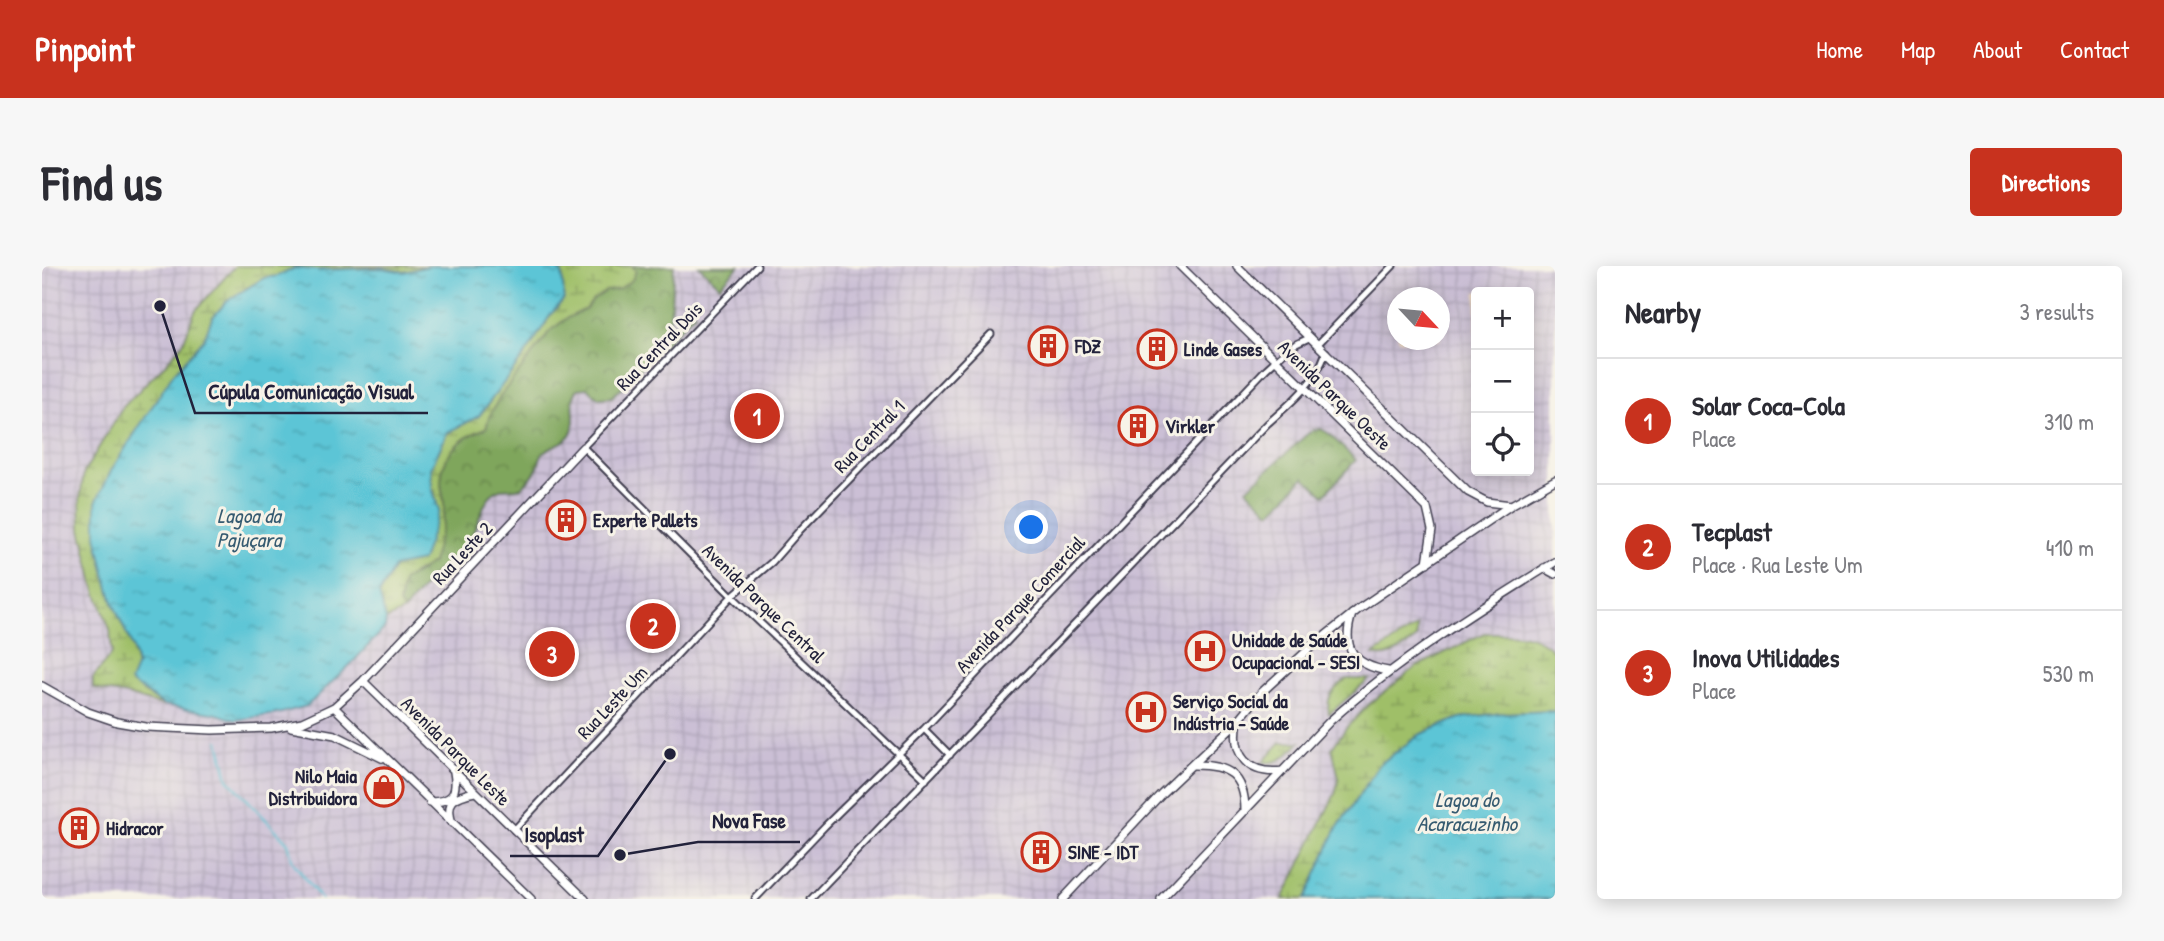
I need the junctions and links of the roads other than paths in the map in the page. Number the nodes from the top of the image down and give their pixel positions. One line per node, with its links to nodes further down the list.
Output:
1 (758, 266): 11 (street, Rua Central Dois)
2 (1180, 266): 9 (street, Avenida Parque Oeste)
3 (1237, 266): 6 (street, Avenida Parque Oeste)
4 (1393, 266): 7 (street)
5 (991, 334): 18 (street, Rua Central 1)
6 (1311, 337): 7 (street, Avenida Parque Oeste); 9 (street, Avenida Parque Comercial)
7 (1318, 344): 8 (street, Avenida Parque Oeste)
8 (1326, 352): 10 (street); 13 (street, Avenida Parque Oeste)
9 (1276, 359): 10 (street, Avenida Parque Oeste); 26 (street, Avenida Parque Comercial)
10 (1305, 387): 15 (street, Avenida Parque Oeste); 28 (street)
11 (583, 447): 18 (street, Avenida Parque Central); 21 (street, Rua Leste 2)
12 (1555, 480): 13 (street)
13 (1511, 505): 15 (street)
14 (1555, 562): 16 (street)
15 (1427, 563): 19 (street)
16 (1544, 568): 17 (street); 20 (street)
17 (1555, 573)
18 (732, 596): 27 (street, Avenida Parque Central); 38 (street, Rua Leste Um)
19 (1352, 614): 20 (street); 24 (street)
20 (1388, 671): 31 (street)
21 (363, 681): 23 (street); 32 (street, Avenida Parque Leste)
22 (42, 686): 25 (street)
23 (334, 707): 25 (street); 29 (street)
24 (1238, 720): 30 (street); 31 (street)
25 (280, 727): 29 (street)
26 (924, 729): 27 (street, Avenida Parque Comercial); 28 (street)
27 (899, 754): 33 (street, Avenida Parque Central); 42 (street, Avenida Parque Comercial)
28 (950, 755): 33 (street)
29 (388, 761): 35 (street)
30 (1194, 765): 36 (street); 39 (street)
31 (1283, 771): 36 (street)
32 (454, 772): 34 (street, Avenida Parque Leste); 35 (street)
33 (926, 780): 43 (street)
34 (475, 792): 37 (street); 38 (street, Avenida Parque Leste)
35 (429, 802): 37 (street)
36 (1245, 812): 44 (street)
37 (453, 824): 40 (street)
38 (514, 830): 41 (street, Avenida Parque Leste)
39 (1066, 898)
40 (531, 899)
41 (585, 899)
42 (755, 899)
43 (811, 899)
44 (1161, 899)

